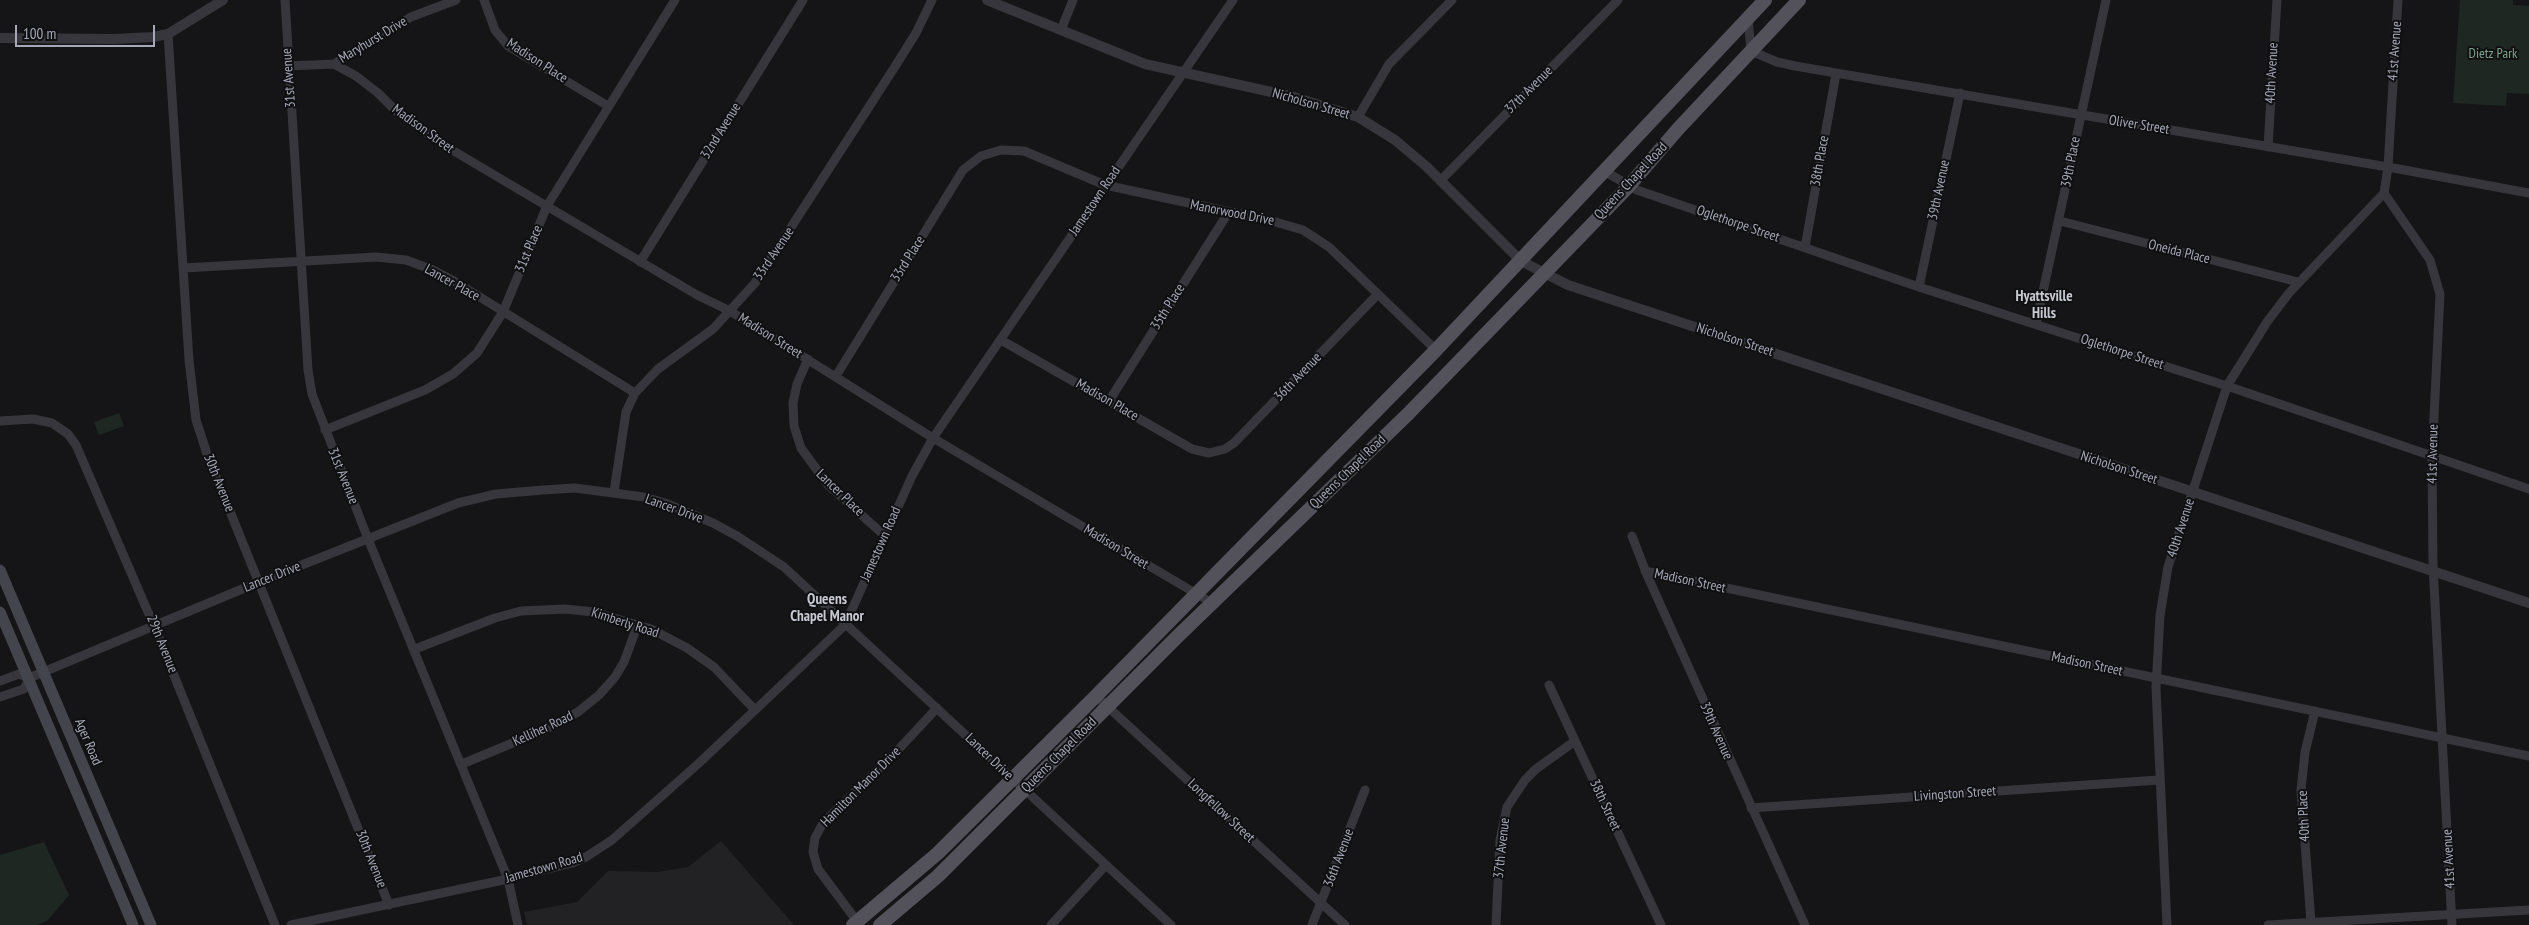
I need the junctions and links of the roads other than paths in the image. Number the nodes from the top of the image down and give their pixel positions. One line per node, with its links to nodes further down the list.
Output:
1 (223, 0): 20 (street)
2 (285, 0): 24 (street, 31st Avenue)
3 (456, 0): 23 (street, Maryhurst Drive)
4 (484, 0): 28 (street, Madison Place)
5 (675, 0): 28 (street, 31st Place)
6 (803, 0): 46 (street, 32nd Avenue)
7 (932, 0): 52 (street, 33rd Avenue)
8 (987, 0): 19 (street, Nicholson Street)
9 (1072, 0): 19 (street)
10 (1233, 0): 25 (street, Jamestown Road)
11 (1452, 0): 30 (street)
12 (1618, 0): 35 (street, 37th Avenue)
13 (1765, 0): 18 (main road, Queens Chapel Road)
14 (1799, 0): 22 (main road, Queens Chapel Road)
15 (2106, 0): 29 (street, 39th Place)
16 (2277, 0): 31 (street, 40th Avenue)
17 (2398, 0): 33 (street, 41st Avenue)
18 (1748, 18): 22 (street); 34 (main road, Queens Chapel Road)
19 (1061, 30): 25 (street, Nicholson Street)
20 (168, 34): 21 (street); 47 (street, 30th Avenue)
21 (0, 38)
22 (1752, 51): 26 (street, Oliver Street); 37 (main road, Queens Chapel Road)
23 (334, 64): 24 (street, Maryhurst Drive); 40 (street, Madison Street)
24 (288, 66): 44 (street, 31st Avenue)
25 (1182, 74): 30 (street, Nicholson Street); 36 (street, Jamestown Road)
26 (1836, 74): 27 (street, Oliver Street); 43 (street, 38th Place)
27 (1960, 93): 29 (street, Oliver Street); 50 (street, 39th Avenue)
28 (608, 106): 40 (street, 31st Place)
29 (2080, 115): 31 (street, Oliver Street); 42 (street, 39th Place)
30 (1358, 117): 35 (street, Nicholson Street)
31 (2268, 147): 33 (street, Oliver Street)
32 (990, 152): 36 (street, Manorwood Drive); 58 (street, 33rd Place)
33 (2388, 167): 38 (street, 41st Avenue); 39 (street, Oliver Street)
34 (1604, 171): 37 (street, Oglethorpe Street); 45 (main road, Queens Chapel Road)
35 (1440, 181): 45 (street, Nicholson Street)
36 (1105, 185): 41 (street, Manorwood Drive); 55 (street, Jamestown Road)
37 (1628, 187): 43 (street, Oglethorpe Street); 48 (main road, Queens Chapel Road)
38 (2384, 193): 49 (street, 40th Avenue); 66 (street, 41st Avenue)
39 (2529, 193)
40 (547, 206): 46 (street, Madison Street); 53 (street, 31st Place)
41 (1228, 213): 51 (street, Manorwood Drive); 61 (street, 35th Place)
42 (2060, 222): 49 (street, Oneida Place); 54 (street, 39th Place)
43 (1805, 248): 50 (street, Oglethorpe Street)
44 (302, 261): 47 (street, Lancer Place); 53 (street, Lancer Place); 63 (street, 31st Avenue)
45 (1521, 261): 48 (street, Nicholson Street); 56 (main road, Queens Chapel Road)
46 (640, 262): 52 (street, Madison Street)
47 (184, 268): 76 (street, 30th Avenue)
48 (1543, 273): 69 (street, Nicholson Street); 79 (main road, Queens Chapel Road)
49 (2298, 282): 59 (street, 40th Avenue)
50 (1919, 287): 54 (street, Oglethorpe Street)
51 (1377, 295): 56 (street, Manorwood Drive); 65 (street, 36th Avenue)
52 (730, 311): 57 (street, Madison Street); 60 (street, 33rd Avenue)
53 (503, 312): 60 (street, Lancer Place); 63 (street, 31st Place)
54 (2036, 324): 59 (street, Oglethorpe Street)
55 (1001, 340): 61 (street, Madison Place); 64 (street, Jamestown Road)
56 (1436, 350): 77 (main road, Queens Chapel Road)
57 (808, 359): 58 (street, Madison Street); 70 (street, Lancer Place)
58 (836, 376): 64 (street, Madison Street)
59 (2227, 386): 66 (street, Oglethorpe Street); 69 (street, 40th Avenue)
60 (635, 393): 68 (street, 33rd Avenue)
61 (1109, 400): 65 (street, Madison Place)
62 (0, 421): 83 (street, 29th Avenue)
63 (325, 430): 72 (street, 31st Avenue)
64 (933, 438): 70 (street, Jamestown Road); 77 (street, Madison Street)
65 (1215, 453)
66 (2432, 458): 67 (street, Oglethorpe Street); 74 (street, 41st Avenue)
67 (2529, 489)
68 (614, 492): 72 (street, Lancer Drive); 82 (street, Lancer Drive)
69 (2193, 492): 74 (street, Nicholson Street); 87 (street, 40th Avenue)
70 (885, 536): 82 (street, Jamestown Road)
71 (1632, 536): 75 (street, 39th Avenue)
72 (368, 539): 76 (street, Lancer Drive); 84 (street, 31st Avenue)
73 (0, 570): 85 (main road, Ager Road)
74 (2433, 570): 78 (street, Nicholson Street); 96 (street, 41st Avenue)
75 (1645, 571): 87 (street, Madison Street); 104 (street, 39th Avenue)
76 (259, 582): 83 (street, Lancer Drive); 108 (street, 30th Avenue)
77 (1195, 594): 79 (street, Madison Street); 90 (main road, Queens Chapel Road)
78 (2529, 602)
79 (1212, 603): 92 (main road, Queens Chapel Road)
80 (0, 612): 86 (main road)
81 (638, 624): 84 (street, Kimberly Road); 94 (street, Kimberly Road); 99 (street, Kelliher Road)
82 (845, 625): 93 (street, Lancer Drive); 94 (street, Jamestown Road)
83 (154, 626): 85 (street, Lancer Drive); 115 (street, 29th Avenue)
84 (414, 649): 99 (street, 31st Avenue)
85 (43, 672): 86 (street, Lancer Drive); 114 (main road, Ager Road)
86 (29, 678): 88 (street); 91 (street); 113 (main road)
87 (2156, 678): 95 (street, Madison Street); 101 (street, 40th Avenue)
88 (0, 680)
89 (1549, 686): 97 (street, 38th Street)
90 (1096, 696): 92 (street, Longfellow Street); 100 (main road, Queens Chapel Road)
91 (0, 697)
92 (1108, 707): 102 (main road, Queens Chapel Road); 107 (street, Longfellow Street)
93 (938, 708): 100 (street, Lancer Drive); 112 (street, Hamilton Manor Drive)
94 (755, 710): 106 (street, Jamestown Road)
95 (2315, 711): 96 (street, Madison Street); 111 (street, 40th Place)
96 (2442, 738): 98 (street, Madison Street); 110 (street, 41st Avenue)
97 (1575, 740): 123 (street, 37th Avenue); 124 (street, 38th Street)
98 (2529, 756)
99 (462, 764): 106 (street, 31st Avenue)
100 (1011, 778): 102 (street, Lancer Drive); 112 (main road, Queens Chapel Road)
101 (2159, 780): 104 (street, Livingston Street); 126 (street, 40th Avenue)
102 (1024, 790): 105 (street, Lancer Drive); 118 (main road, Queens Chapel Road)
103 (1364, 790): 107 (street, 36th Avenue)
104 (1751, 808): 125 (street, 39th Avenue)
105 (1106, 865): 119 (street); 120 (street, Lancer Drive)
106 (508, 879): 108 (street, Jamestown Road); 117 (street, 31st Avenue)
107 (1321, 903): 121 (street, 36th Avenue); 122 (street, Longfellow Street)
108 (389, 904): 116 (street, Jamestown Road)
109 (2529, 910): 110 (street)
110 (2452, 915): 111 (street); 128 (street, 41st Avenue)
111 (2311, 922): 127 (street)
112 (856, 924)
113 (133, 925)
114 (151, 925)
115 (275, 925)
116 (291, 925)
117 (518, 925)
118 (880, 925)
119 (1051, 925)
120 (1171, 925)
121 (1312, 925)
122 (1345, 925)
123 (1496, 925)
124 (1661, 925)
125 (1805, 925)
126 (2167, 925)
127 (2268, 925)
128 (2452, 925)

